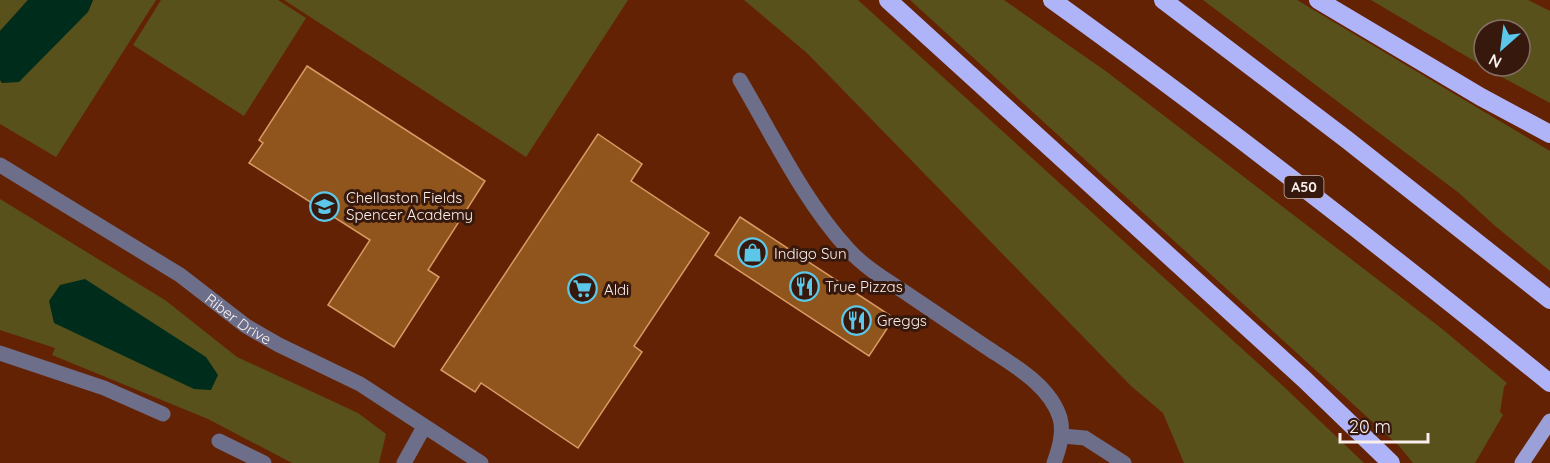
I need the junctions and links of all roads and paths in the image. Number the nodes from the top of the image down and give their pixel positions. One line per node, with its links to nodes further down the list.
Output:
1 (888, 0): 21 (highway)
2 (1052, 0): 10 (highway, A50)
3 (1163, 0): 8 (highway)
4 (1318, 0): 6 (highway)
5 (740, 80): 14 (street)
6 (1550, 134)
7 (0, 165): 13 (street, Riber Drive)
8 (1550, 300)
9 (0, 353): 11 (street)
10 (1550, 383)
11 (164, 414)
12 (1550, 421): 22 (main road)
13 (424, 427): 17 (street); 18 (street, Riber Drive)
14 (1062, 436): 19 (street); 20 (street)
15 (219, 441): 16 (street)
16 (264, 463)
17 (404, 463)
18 (481, 463)
19 (1054, 463)
20 (1124, 463)
21 (1391, 463)
22 (1522, 463)

